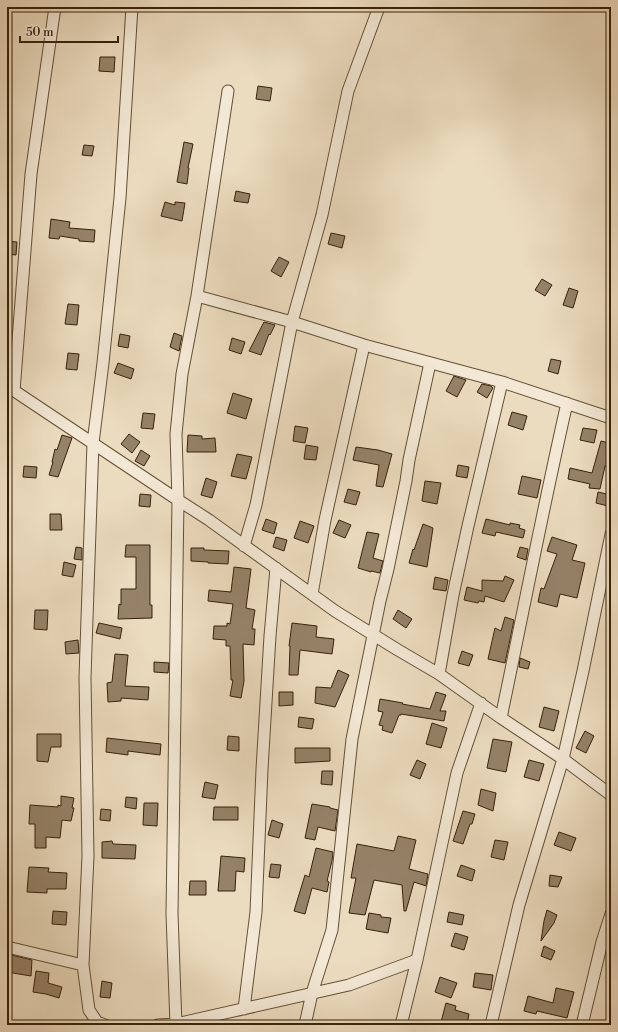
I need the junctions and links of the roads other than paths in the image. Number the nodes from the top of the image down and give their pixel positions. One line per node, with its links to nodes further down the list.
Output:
1 (55, 7): 10 (street)
2 (132, 7): 13 (street)
3 (379, 7): 6 (street)
4 (228, 91): 5 (street)
5 (197, 296): 6 (street); 14 (street)
6 (292, 322): 7 (street); 16 (street)
7 (364, 345): 8 (street); 18 (street)
8 (430, 363): 9 (street); 19 (street)
9 (502, 382): 11 (street); 20 (street)
10 (10, 389): 13 (street)
11 (567, 403): 12 (street); 22 (street)
12 (611, 418)
13 (93, 443): 14 (street); 28 (street)
14 (178, 500): 16 (street); 31 (street)
15 (611, 534): 23 (street)
16 (244, 546): 17 (street)
17 (276, 568): 18 (street); 30 (street)
18 (312, 594): 19 (street)
19 (374, 635): 20 (street); 29 (street)
20 (439, 674): 21 (street)
21 (481, 703): 22 (street); 27 (street)
22 (501, 718): 23 (street)
23 (563, 759): 24 (street); 36 (street)
24 (611, 795)
25 (611, 914): 37 (street)
26 (7, 947): 28 (street)
27 (417, 960): 29 (street); 35 (street)
28 (83, 965): 32 (street)
29 (312, 993): 30 (street); 34 (street)
30 (244, 1009): 31 (street)
31 (176, 1024): 33 (street)
32 (105, 1025)
33 (158, 1025)
34 (305, 1025)
35 (401, 1025)
36 (490, 1025)
37 (582, 1025)

